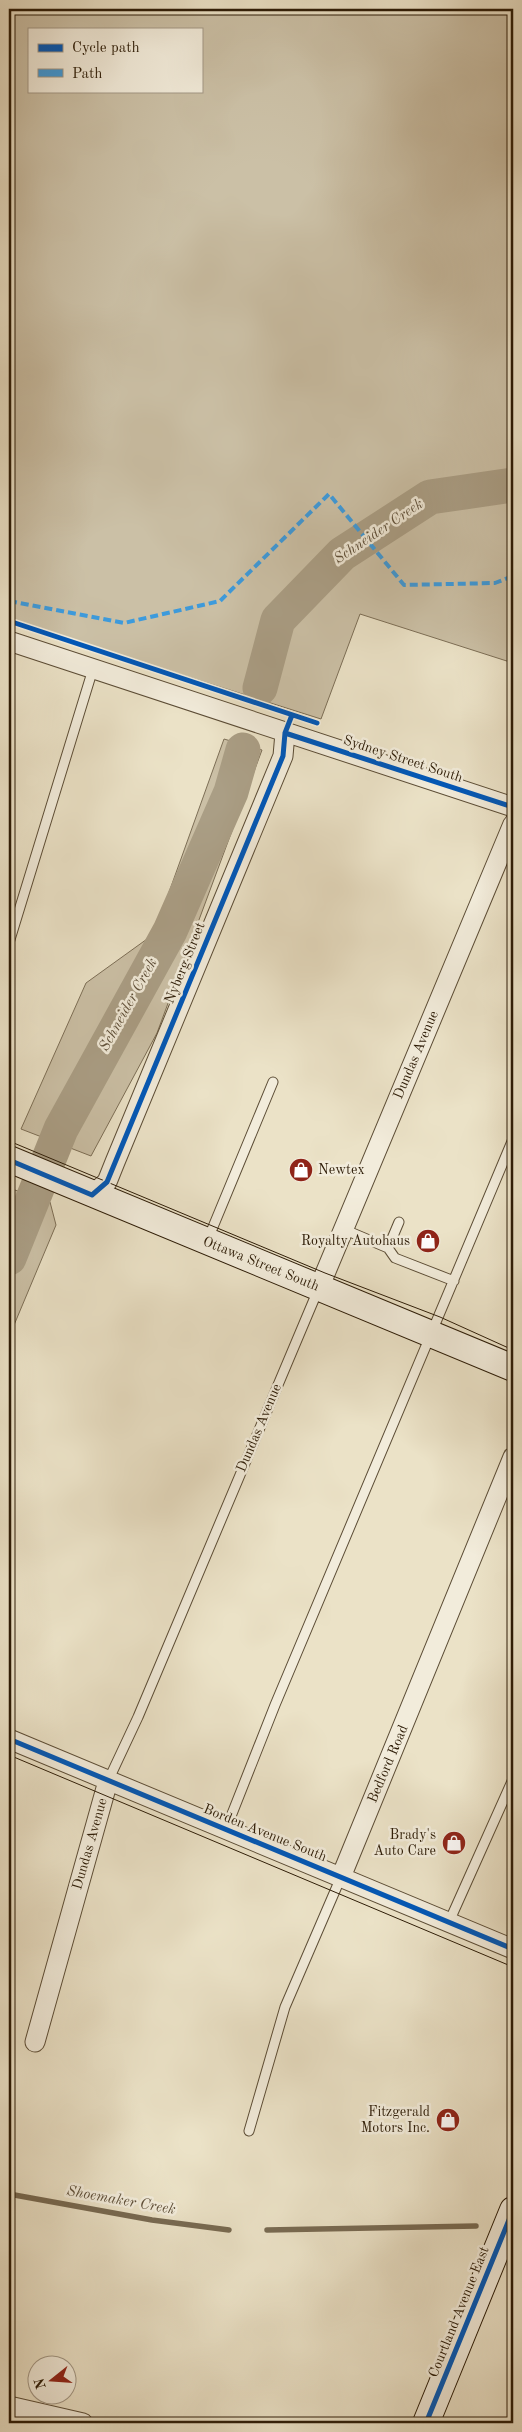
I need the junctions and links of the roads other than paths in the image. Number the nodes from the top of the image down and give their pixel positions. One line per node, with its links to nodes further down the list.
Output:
1 (9, 641): 2 (street, Sydney Street South)
2 (93, 669): 3 (street, Sydney Street South); 6 (lane)
3 (285, 733): 4 (street, Sydney Street South); 10 (street, Nyberg Street)
4 (513, 808)
5 (513, 824): 12 (street, Dundas Avenue)
6 (9, 943)
7 (272, 1082): 13 (lane)
8 (513, 1139): 15 (lane)
9 (10, 1160): 10 (main road, Ottawa Street South)
10 (92, 1195): 13 (main road, Ottawa Street South)
11 (399, 1222): 14 (lane)
12 (343, 1229): 14 (lane); 16 (street, Dundas Avenue)
13 (207, 1241): 16 (main road, Ottawa Street South)
14 (388, 1248): 15 (lane)
15 (454, 1281): 17 (lane)
16 (319, 1288): 17 (main road, Ottawa Street South); 22 (lane, Dundas Avenue)
17 (433, 1334): 18 (main road, Ottawa Street South); 23 (lane)
18 (513, 1368)
19 (513, 1457): 24 (street, Bedford Road)
20 (9, 1739): 22 (street, Borden Avenue South)
21 (513, 1779): 25 (lane)
22 (108, 1781): 23 (street, Borden Avenue South); 27 (street, Dundas Avenue)
23 (226, 1829): 24 (street, Borden Avenue South)
24 (341, 1877): 25 (street, Borden Avenue South); 28 (lane, Bedford Road)
25 (449, 1922): 26 (street, Borden Avenue South)
26 (513, 1949)
27 (35, 2042)
28 (249, 2130)
29 (513, 2210): 32 (main road, Courtland Avenue East)
30 (9, 2406): 31 (street)
31 (83, 2423)
32 (426, 2423)

